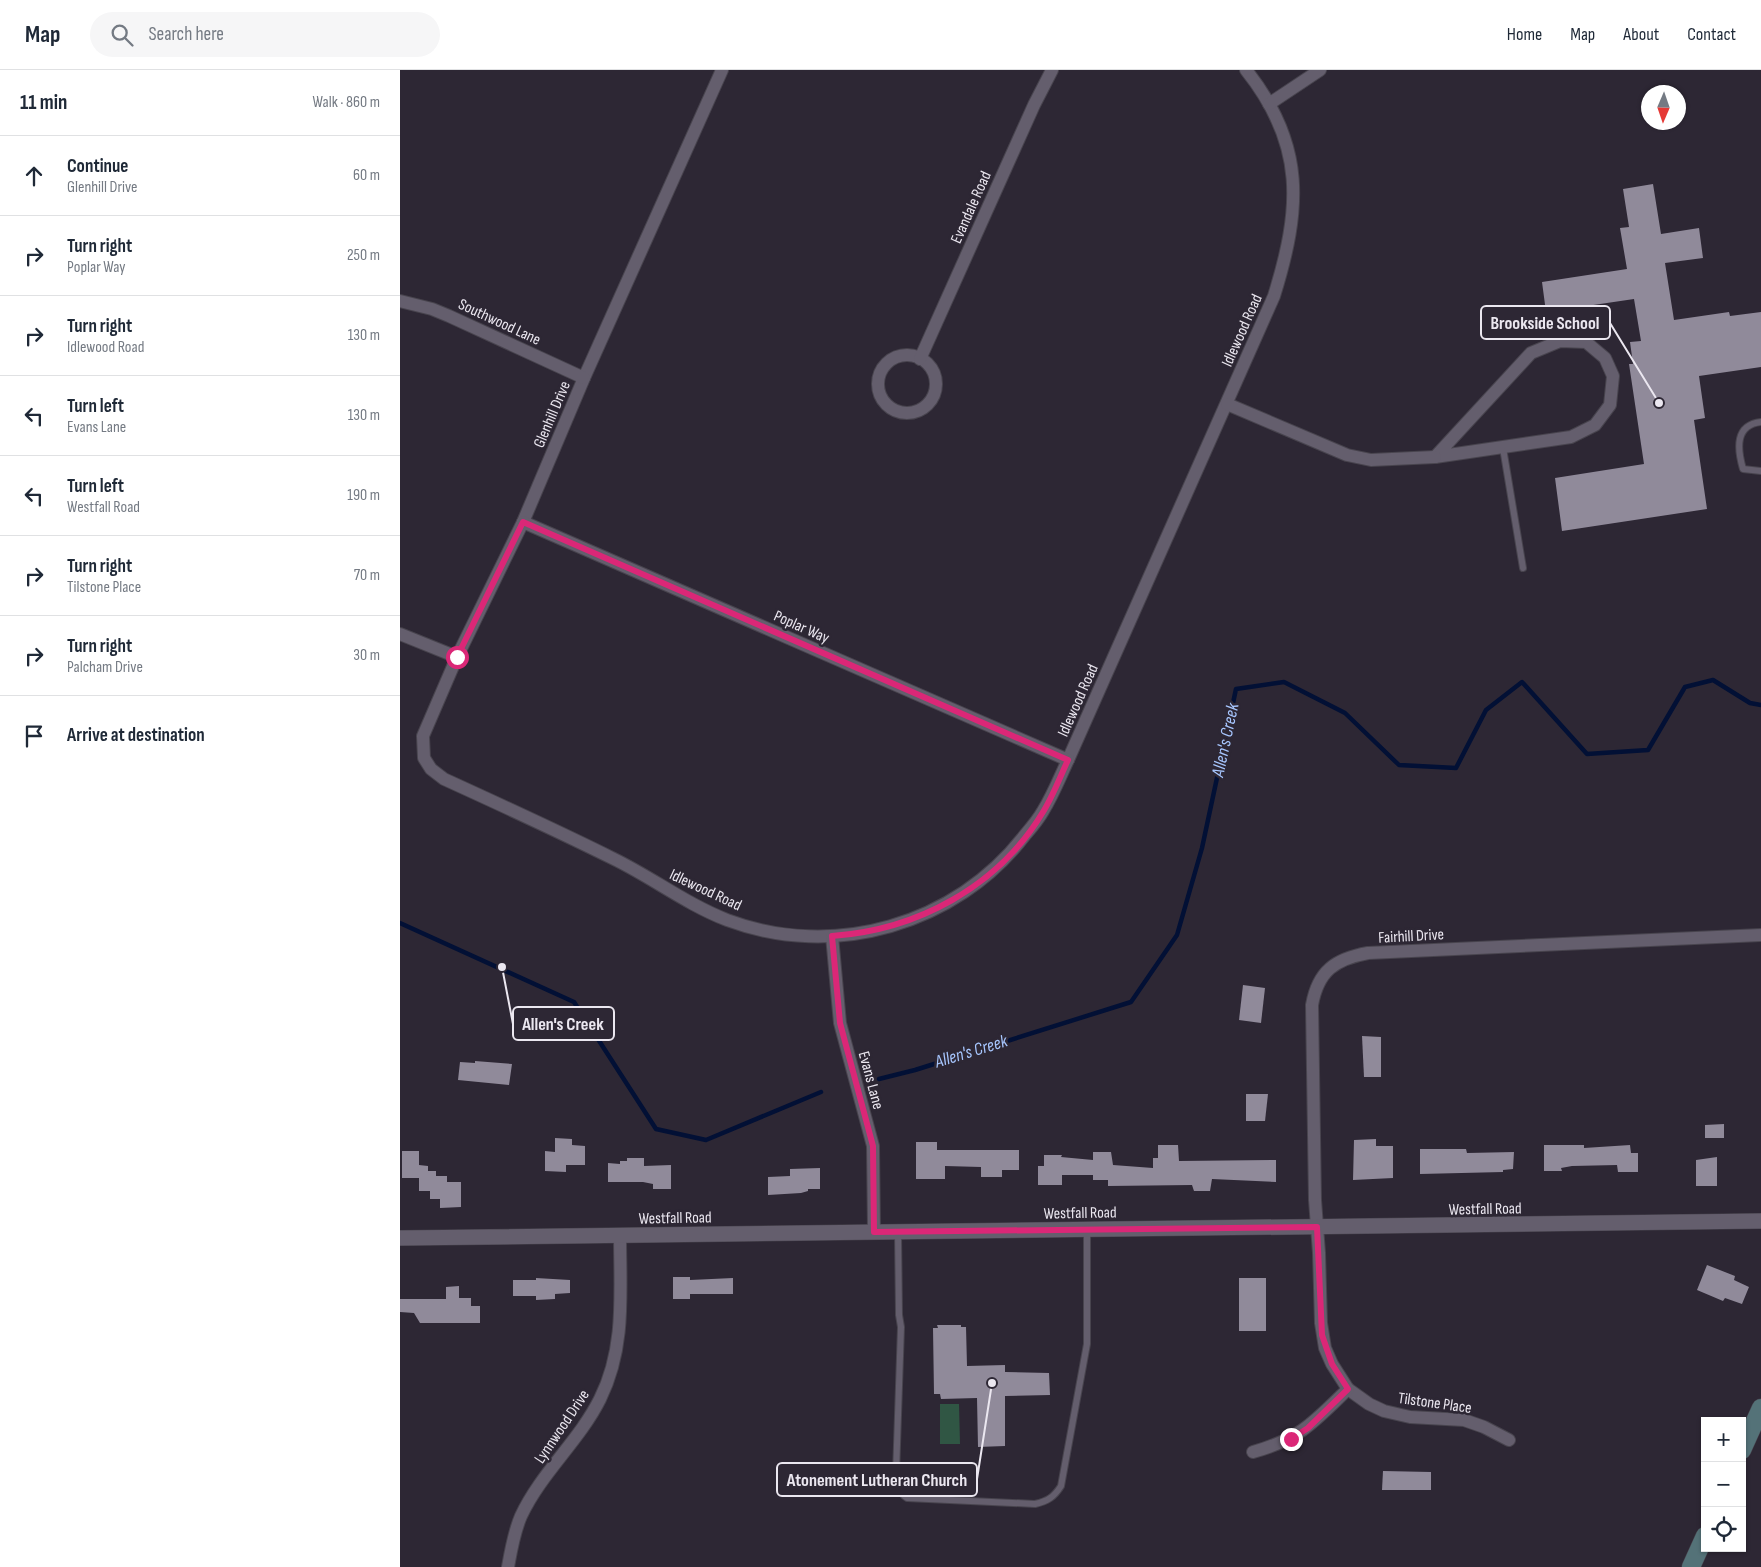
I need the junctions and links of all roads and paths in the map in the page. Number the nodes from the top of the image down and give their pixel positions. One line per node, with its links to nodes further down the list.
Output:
1 (722, 70): 8 (street, Glenhill Drive)
2 (1052, 70): 7 (street, Evandale Road)
3 (1246, 70): 5 (street, Idlewood Road)
4 (1320, 70): 5 (street)
5 (1269, 104): 9 (street, Idlewood Road)
6 (400, 301): 8 (street, Southwood Lane)
7 (920, 359): 7 (street)
8 (584, 378): 14 (street, Glenhill Drive)
9 (1227, 404): 12 (street); 18 (street, Idlewood Road)
10 (1761, 422): 13 (lane)
11 (1503, 448): 12 (street); 12 (street); 15 (lane)
12 (1435, 457)
13 (1761, 471)
14 (523, 522): 17 (street, Glenhill Drive); 18 (street, Poplar Way)
15 (1523, 568)
16 (400, 634): 17 (street)
17 (457, 657): 19 (street, Glenhill Drive)
18 (1068, 760): 21 (street, Idlewood Road)
19 (431, 770): 21 (street, Idlewood Road)
20 (1761, 935): 23 (street, Fairhill Drive)
21 (832, 936): 25 (street, Evans Lane)
22 (1761, 1221): 23 (street, Westfall Road)
23 (1317, 1227): 24 (street, Westfall Road); 29 (street, Tilstone Place)
24 (1087, 1229): 26 (street, Westfall Road); 26 (lane)
25 (874, 1232): 26 (street, Westfall Road); 27 (street, Westfall Road)
26 (898, 1232)
27 (620, 1235): 28 (street, Westfall Road); 35 (street, Lynnwood Drive)
28 (400, 1238)
29 (1348, 1389): 31 (street, Tilstone Place); 33 (street)
30 (1761, 1408): 32 (main road)
31 (1509, 1440)
32 (1746, 1441)
33 (1253, 1452)
34 (1701, 1546): 36 (main road)
35 (508, 1567)
36 (1692, 1567)

